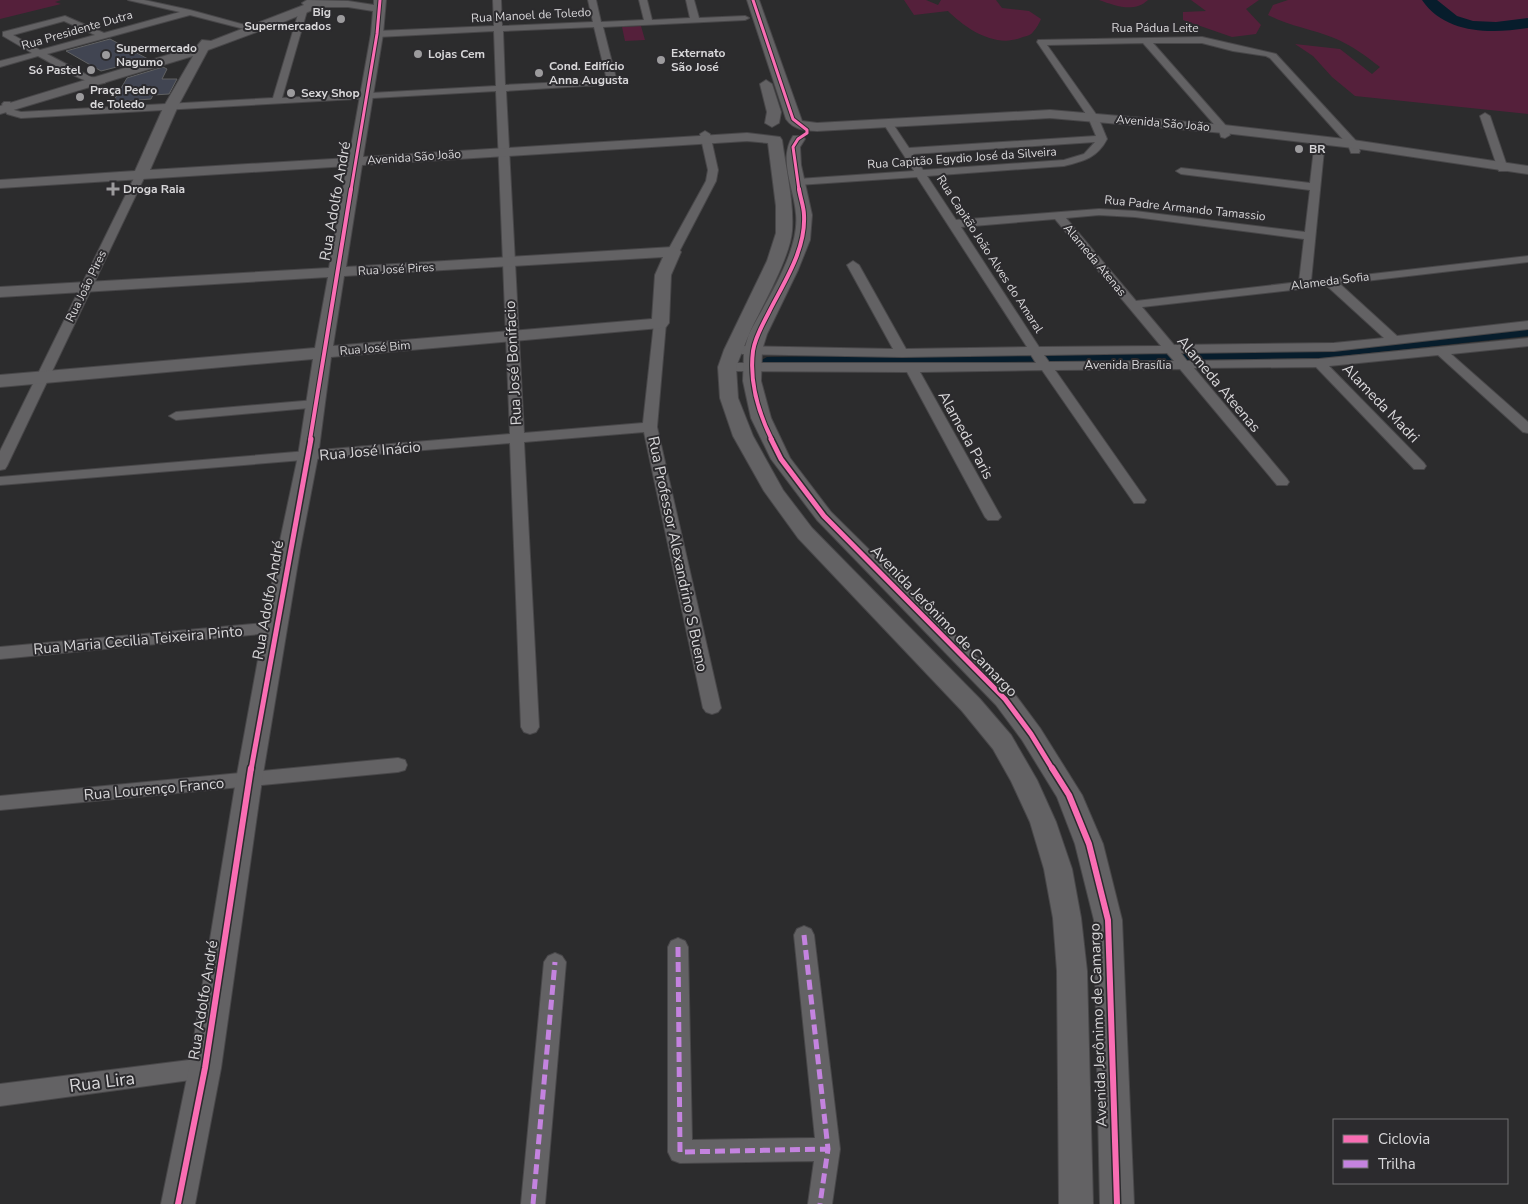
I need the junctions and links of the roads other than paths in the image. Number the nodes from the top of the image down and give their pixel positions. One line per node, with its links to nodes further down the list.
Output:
1 (132, 0): 9 (street)
2 (497, 0): 15 (street, Rua José Bonifacio)
3 (592, 0): 13 (street)
4 (643, 0): 12 (street)
5 (690, 0): 11 (street)
6 (753, 0): 33 (main road)
7 (311, 3): 8 (main road); 14 (main road); 27 (street)
8 (380, 5): 16 (main road, Rua Adolfo André)
9 (190, 12): 14 (street); 17 (street, Rua Presidente Dutra)
10 (745, 18): 11 (street, Rua Manoel de Toledo)
11 (695, 20): 12 (street, Rua Manoel de Toledo)
12 (649, 22): 13 (street, Rua Manoel de Toledo)
13 (598, 24): 15 (street, Rua Manoel de Toledo); 25 (street)
14 (252, 28): 19 (main road)
15 (498, 29): 16 (street, Rua Manoel de Toledo); 25 (street, Rua José Bonifacio)
16 (377, 34): 26 (main road, Rua Adolfo André)
17 (103, 36): 20 (street, Rua Presidente Dutra); 20 (street)
18 (1146, 41): 31 (street, Rua Pádua Leite); 35 (street); 39 (street, Rua Pádua Leite)
19 (204, 46): 23 (main road); 24 (main road); 28 (main road)
20 (39, 53): 21 (street, Rua Presidente Dutra); 23 (street)
21 (0, 64)
22 (763, 74): 34 (main road, Avenida Jerônimo de Camargo)
23 (89, 79): 24 (street); 29 (main road)
24 (102, 81): 29 (main road)
25 (500, 88): 26 (street); 40 (street, Rua José Bonifacio)
26 (366, 95): 27 (street); 42 (main road, Rua Adolfo André)
27 (278, 100): 28 (street)
28 (172, 106): 29 (street); 46 (main road, Rua João Pires)
29 (4, 107)
30 (1485, 116): 43 (street)
31 (1094, 120): 32 (main road, Avenida São João); 35 (main road, Avenida São João); 37 (street)
32 (890, 125): 33 (main road, Avenida São João); 41 (street, Rua Capitão João Alves do Amaral)
33 (800, 131): 34 (main road); 34 (main road); 50 (main road, Avenida Jerônimo de Camargo)
34 (770, 132): 36 (main road, Avenida São João); 75 (main road, Avenida Jerônimo de Camargo)
35 (1225, 132): 38 (main road, Avenida São João)
36 (705, 137): 40 (main road, Avenida São João); 56 (street)
37 (1102, 139): 41 (street); 47 (street, Rua Capitão Egydio José da Silveira)
38 (1320, 143): 39 (main road, Avenida São João); 52 (street)
39 (1354, 148): 43 (main road, Avenida São João)
40 (503, 149): 42 (main road, Avenida São João); 58 (street, Rua José Bonifacio)
41 (906, 151): 47 (street, Rua Capitão João Alves do Amaral)
42 (355, 158): 46 (main road, Avenida São João); 60 (main road, Rua Adolfo André)
43 (1502, 167): 44 (main road, Avenida São João)
44 (1526, 169)
45 (1181, 171): 52 (street)
46 (142, 172): 48 (main road, Avenida São João); 63 (street, Rua João Pires)
47 (920, 173): 50 (street, Rua Capitão Egydio José da Silveira); 54 (street, Rua Capitão João Alves do Amaral)
48 (74, 176): 49 (main road, Avenida São João); 51 (main road, Avenida São João)
49 (0, 177)
50 (798, 182): 75 (main road, Avenida Jerônimo de Camargo)
51 (0, 184)
52 (1314, 187): 55 (street)
53 (1058, 215): 54 (street, Rua Padre Armando Tamassio); 55 (street, Rua Padre Armando Tamassio); 65 (street, Alameda Atenas)
54 (954, 224): 76 (street, Rua Capitão João Alves do Amaral)
55 (1309, 236): 62 (street)
56 (673, 252): 58 (main road, Rua José Pires); 66 (main road, Rua Professor Alexandrino S Bueno)
57 (1528, 259): 61 (street, Alameda Sofia)
58 (508, 262): 60 (main road, Rua José Pires); 68 (street, Rua José Bonifacio)
59 (854, 266): 73 (street)
60 (336, 272): 63 (main road, Rua José Pires); 72 (main road, Rua Adolfo André)
61 (1329, 282): 62 (street, Alameda Sofia); 69 (street)
62 (1305, 284): 65 (street, Alameda Sofia)
63 (85, 287): 64 (main road, Rua José Pires); 79 (street, Rua João Pires)
64 (0, 292)
65 (1132, 305): 74 (street, Alameda Ateenas)
66 (660, 323): 68 (main road, Rua José Bim); 83 (street, Rua Professor Alexandrino S Bueno)
67 (1528, 325): 69 (street, Avenida Brasília)
68 (511, 336): 72 (main road, Rua José Bim); 85 (street, Rua José Bonifacio)
69 (1394, 340): 74 (street, Avenida Brasília)
70 (1528, 342): 71 (street, Avenida Brasília)
71 (1442, 352): 77 (street, Avenida Brasília); 84 (street)
72 (322, 353): 79 (main road, Rua José Bim); 81 (main road, Rua Adolfo André)
73 (902, 353): 75 (street, Avenida Brasília); 76 (street, Avenida Brasília)
74 (1175, 356): 76 (street, Avenida Brasília); 76 (street, Avenida Brasília); 77 (street, Avenida Brasília); 90 (street, Alameda Ateenas)
75 (741, 358): 78 (street, Avenida Brasília); 109 (main road, Avenida Jerônimo de Camargo); 110 (main road, Avenida Jerônimo de Camargo)
76 (1040, 358): 78 (street, Avenida Brasília); 91 (street, Rua Capitão João Alves do Amaral)
77 (1319, 363): 88 (street, Alameda Madri)
78 (911, 368): 92 (street, Alameda Paris)
79 (42, 377): 80 (main road, Rua José Bim); 87 (street, Rua João Pires)
80 (0, 381)
81 (315, 404): 82 (street); 86 (main road, Rua Adolfo André)
82 (176, 416)
83 (650, 427): 85 (street, Rua José Inácio); 95 (street, Rua Professor Alexandrino S Bueno)
84 (1528, 429)
85 (516, 438): 86 (street, Rua José Inácio); 96 (street, Rua José Bonifacio)
86 (308, 456): 89 (street, Rua José Inácio); 93 (main road, Rua Adolfo André)
87 (0, 466)
88 (1419, 466)
89 (0, 481)
90 (1282, 482)
91 (1139, 500)
92 (993, 517)
93 (275, 628): 94 (street, Rua Maria Cecilia Teixeira Pinto); 98 (main road, Rua Adolfo André)
94 (0, 653)
95 (712, 708)
96 (530, 727)
97 (398, 765): 98 (street, Rua Lourenço Franco)
98 (249, 780): 99 (street, Rua Lourenço Franco); 103 (main road, Rua Adolfo André)
99 (0, 803)
100 (804, 935): 105 (street)
101 (678, 947): 105 (street)
102 (555, 962): 107 (street)
103 (205, 1068): 104 (street, Rua Lira); 106 (main road, Rua Adolfo André)
104 (0, 1095)
105 (828, 1149): 108 (street)
106 (178, 1204)
107 (533, 1204)
108 (820, 1204)
109 (1076, 1204)
110 (1117, 1204)

